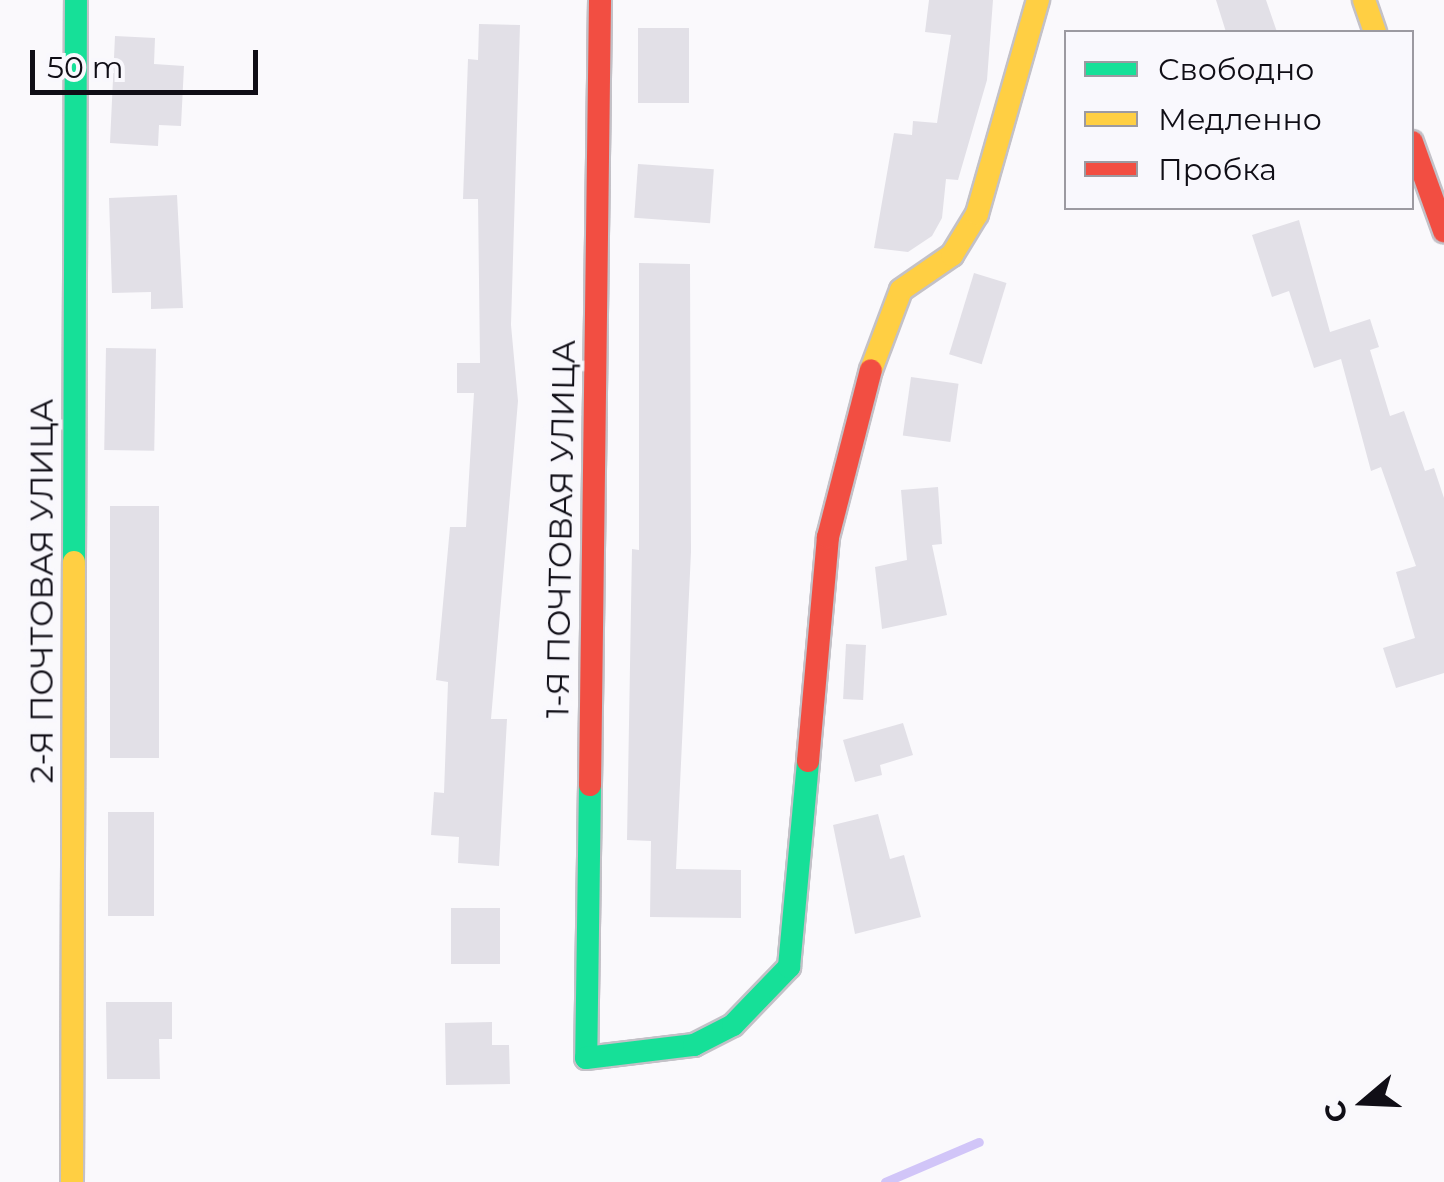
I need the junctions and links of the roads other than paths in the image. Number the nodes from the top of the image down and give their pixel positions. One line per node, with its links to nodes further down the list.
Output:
1 (76, 0): 8 (street, 2-Я ПОЧТОВАЯ УЛИЦА)
2 (600, 0): 3 (street, 1-Я ПОЧТОВАЯ УЛИЦА)
3 (1038, 0)
4 (1364, 0): 5 (street)
5 (1374, 30)
6 (1414, 148): 7 (street)
7 (1444, 231)
8 (72, 1182)

